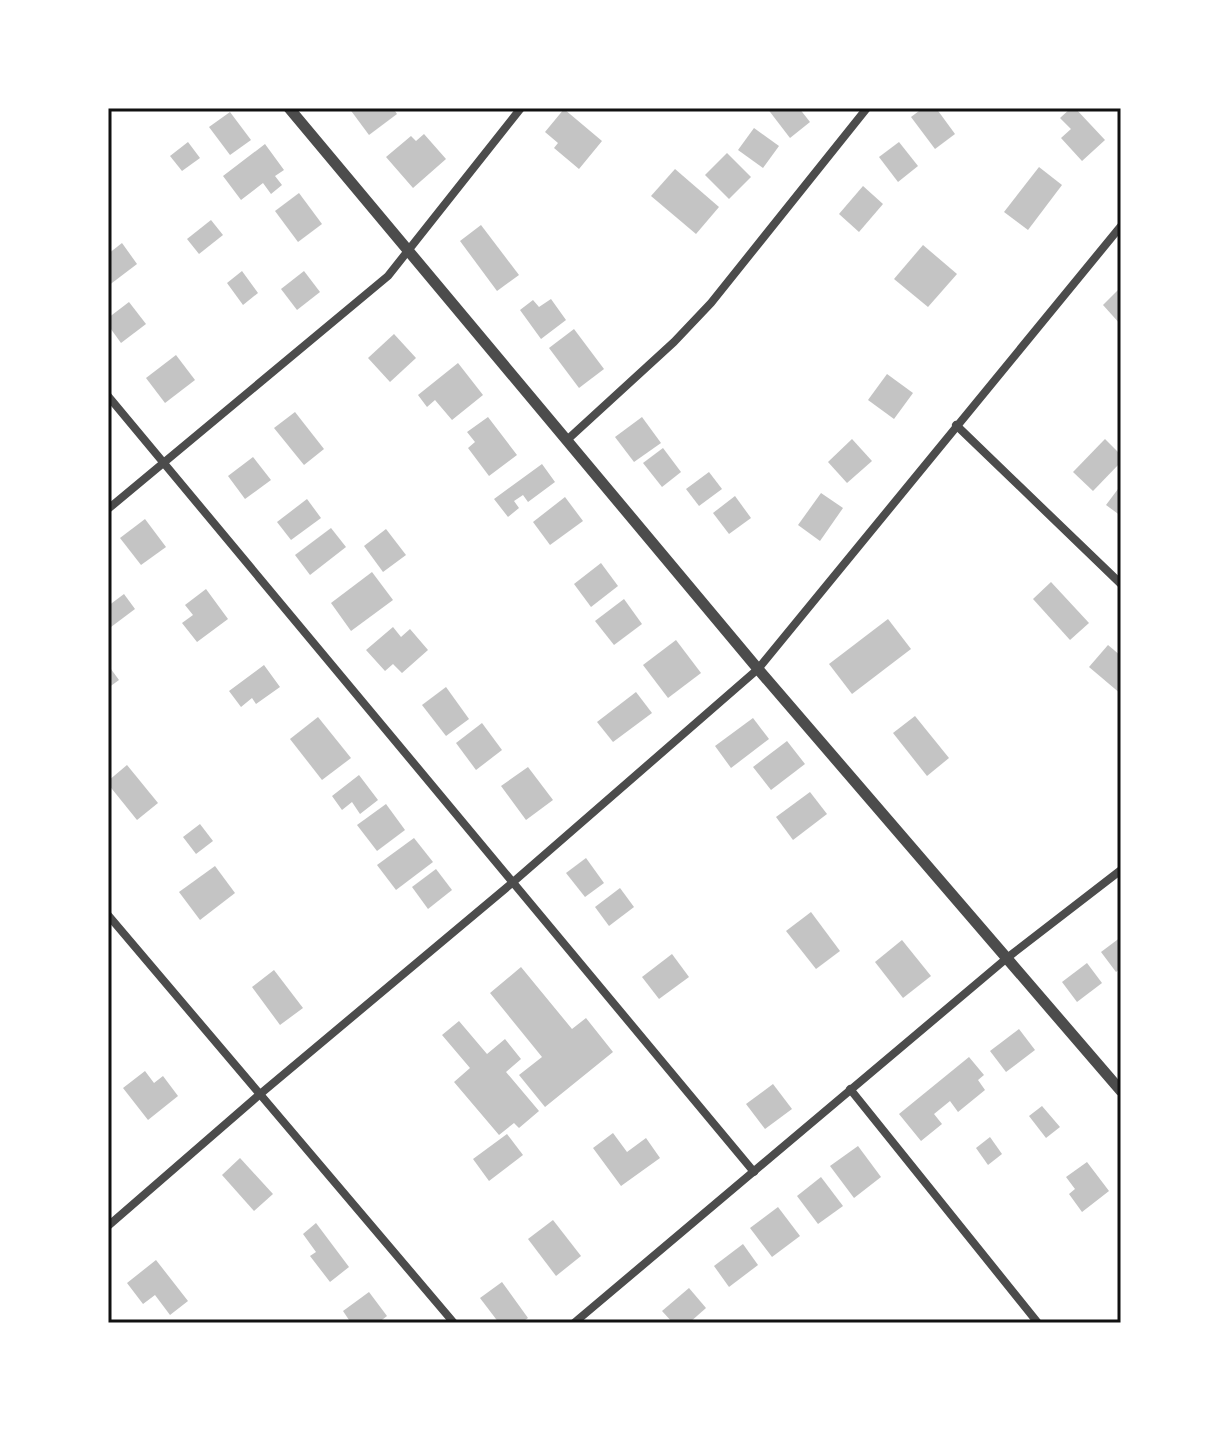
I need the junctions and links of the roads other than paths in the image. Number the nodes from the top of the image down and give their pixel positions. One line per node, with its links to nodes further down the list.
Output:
1 (289, 108): 5 (street)
2 (521, 108): 5 (street)
3 (867, 108): 8 (street)
4 (1121, 226): 7 (street)
5 (408, 249): 8 (street); 9 (street)
6 (108, 396): 9 (street)
7 (956, 425): 11 (street); 12 (street)
8 (567, 440): 12 (street)
9 (165, 462): 10 (street); 14 (street)
10 (108, 509)
11 (1121, 584)
12 (758, 669): 14 (street); 16 (street)
13 (1121, 870): 16 (street)
14 (512, 883): 19 (street); 20 (street)
15 (108, 915): 19 (street)
16 (1007, 958): 17 (street); 18 (street)
17 (850, 1089): 20 (street); 24 (street)
18 (1121, 1091)
19 (259, 1095): 21 (street); 22 (street)
20 (754, 1172): 23 (street)
21 (108, 1226)
22 (454, 1323)
23 (574, 1323)
24 (1038, 1323)

